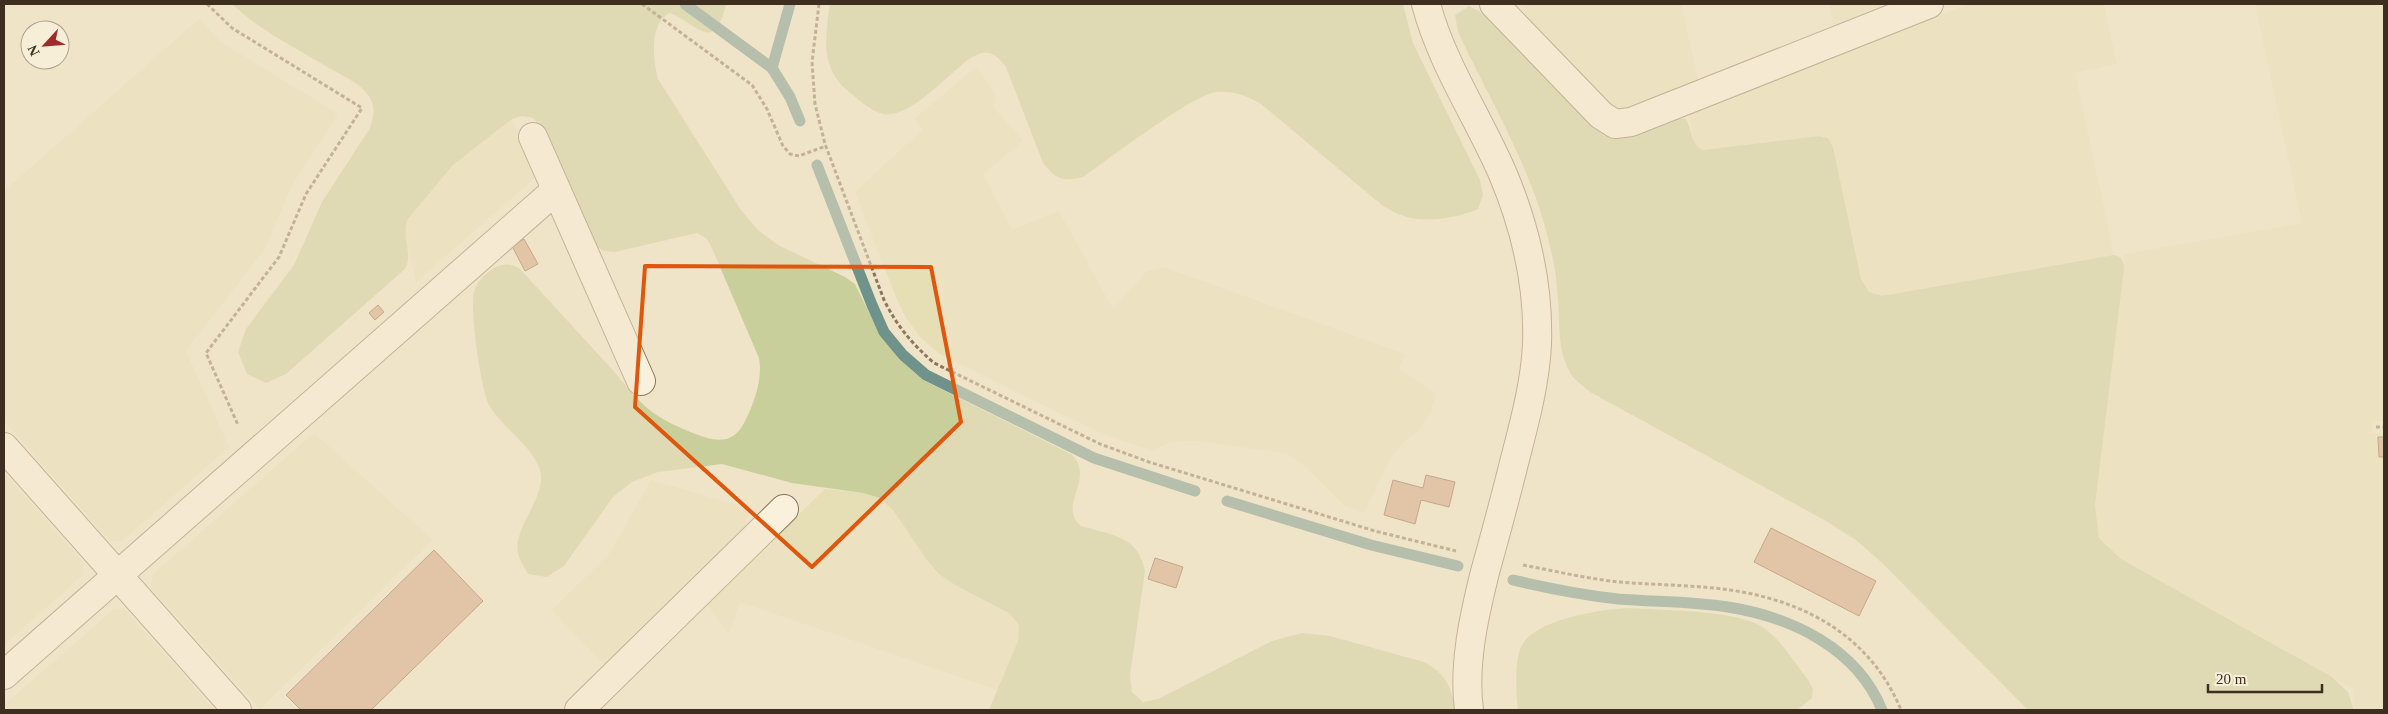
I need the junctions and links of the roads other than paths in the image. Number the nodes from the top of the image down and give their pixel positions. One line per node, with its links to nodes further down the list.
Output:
1 (1426, 4): 13 (street)
2 (1494, 4): 3 (street)
3 (1929, 4)
4 (533, 137): 5 (street)
5 (556, 190): 6 (street); 9 (street)
6 (641, 381)
7 (4, 447): 9 (street)
8 (784, 509): 12 (street)
9 (118, 576): 10 (street); 11 (street)
10 (4, 676)
11 (237, 710)
12 (579, 710)
13 (1469, 710)

